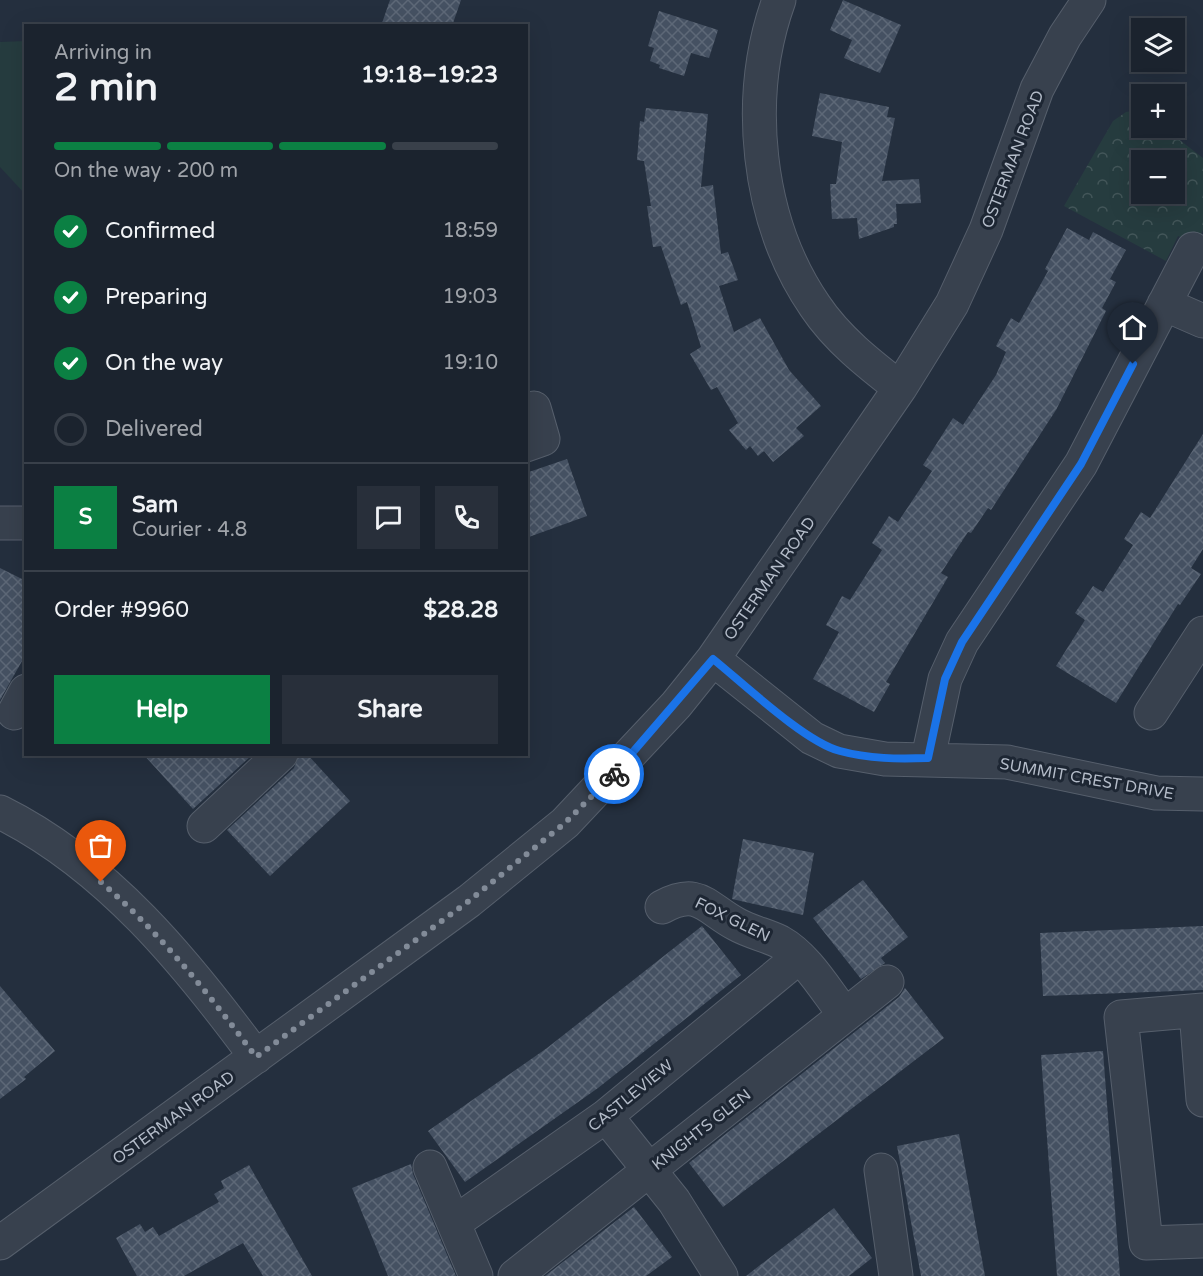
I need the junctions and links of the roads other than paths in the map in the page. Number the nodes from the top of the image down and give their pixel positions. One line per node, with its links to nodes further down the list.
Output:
1 (779, 0): 6 (street)
2 (1089, 0): 6 (street, OSTERMAN ROAD)
3 (1193, 249): 4 (street)
4 (1164, 304): 5 (street); 15 (street)
5 (1203, 321)
6 (900, 388): 12 (street, OSTERMAN ROAD)
7 (528, 408): 8 (street)
8 (528, 444)
9 (0, 523): 10 (street)
10 (24, 523)
11 (1203, 633): 13 (street)
12 (713, 659): 15 (street, SUMMIT CREST DRIVE); 24 (street, OSTERMAN ROAD)
13 (1151, 713)
14 (279, 756): 18 (street)
15 (928, 758): 16 (street, SUMMIT CREST DRIVE)
16 (1203, 794)
17 (0, 812): 24 (street)
18 (204, 826)
19 (662, 907): 20 (street, FOX GLEN)
20 (799, 957): 23 (street, FOX GLEN); 26 (street, CASTLEVIEW)
21 (887, 982): 23 (street, KNIGHTS GLEN)
22 (1200, 1011): 25 (street); 31 (street)
23 (845, 1014): 28 (street, KNIGHTS GLEN)
24 (256, 1057): 32 (street, OSTERMAN ROAD)
25 (1203, 1100)
26 (606, 1116): 28 (street); 30 (street, CASTLEVIEW)
27 (430, 1167): 30 (street)
28 (650, 1169): 34 (street, KNIGHTS GLEN); 35 (street)
29 (881, 1170): 36 (street)
30 (454, 1223): 33 (street)
31 (1203, 1241)
32 (0, 1243)
33 (476, 1276)
34 (516, 1276)
35 (721, 1276)
36 (895, 1276)

